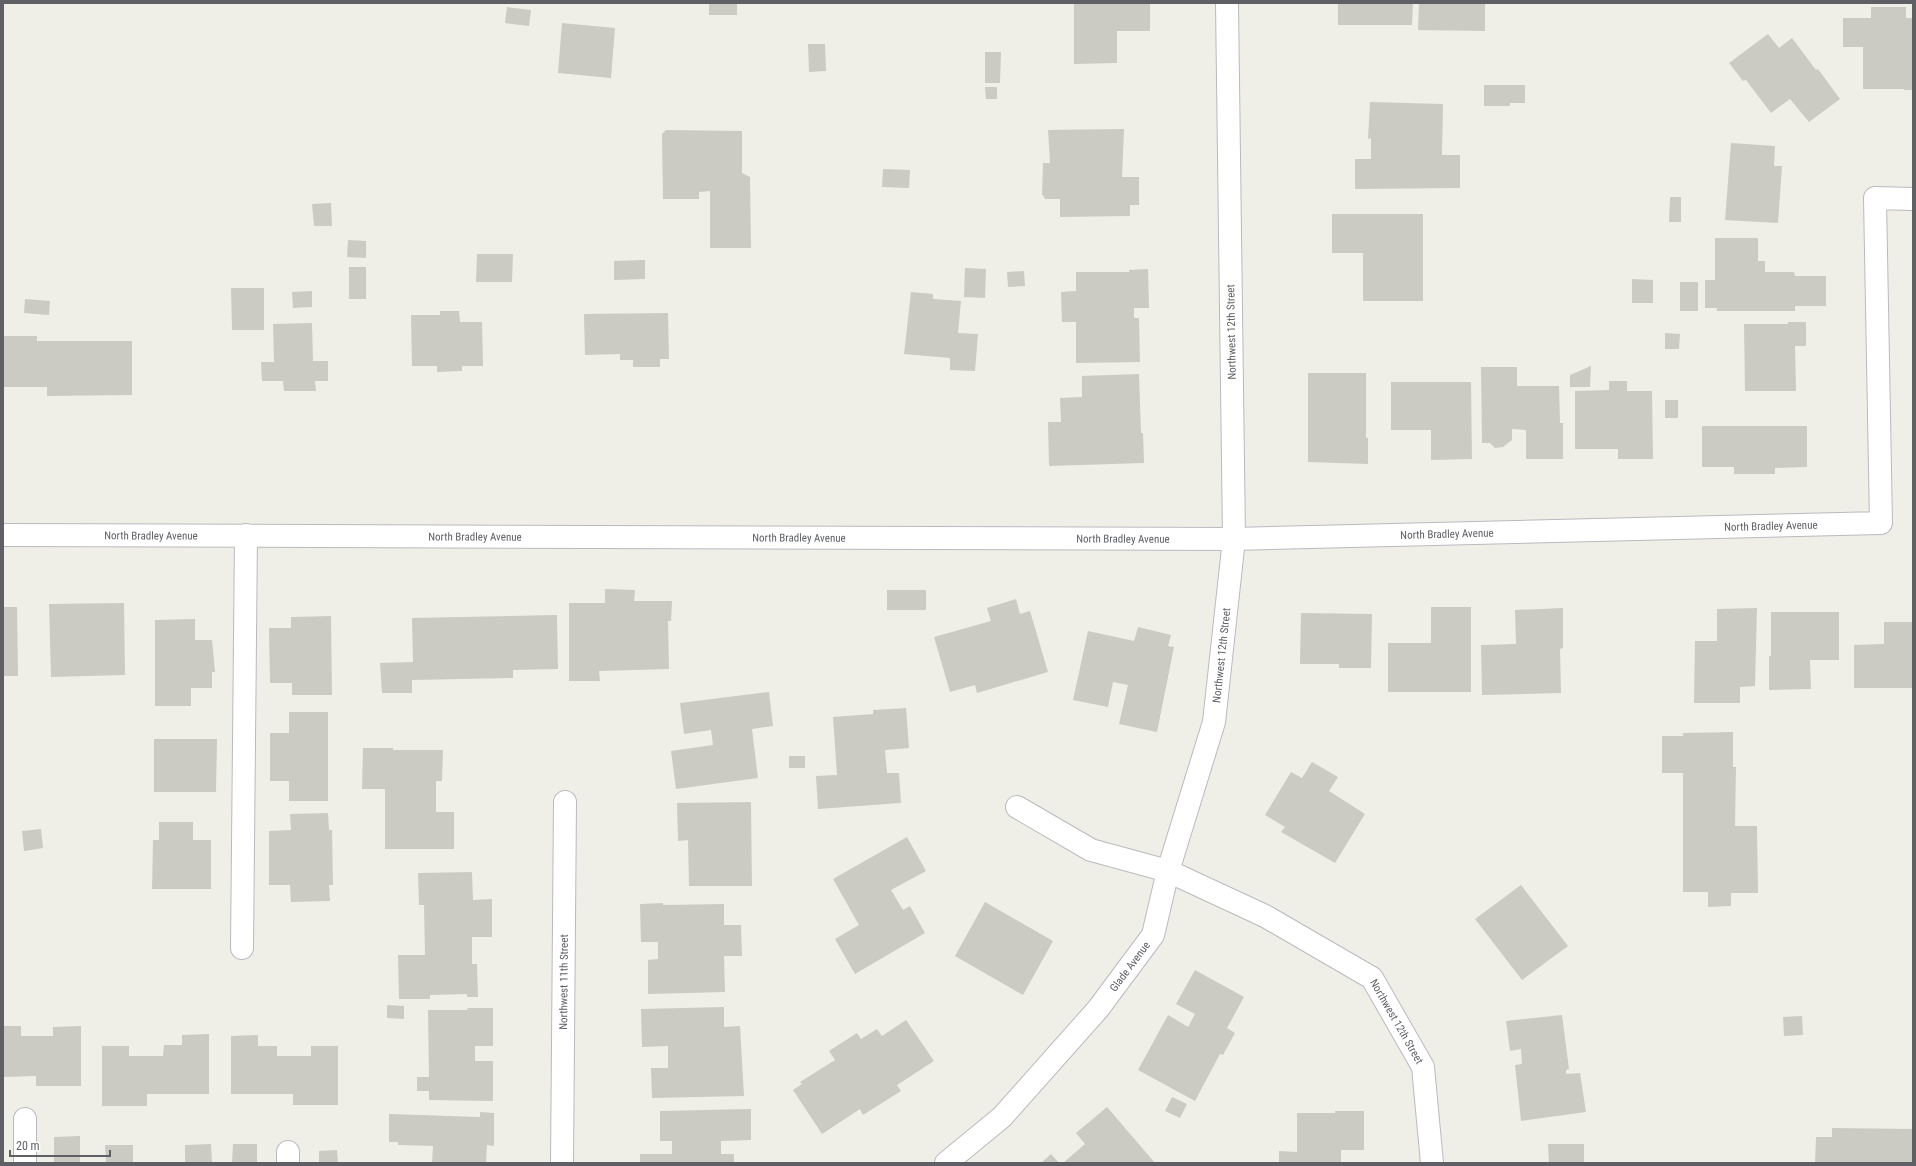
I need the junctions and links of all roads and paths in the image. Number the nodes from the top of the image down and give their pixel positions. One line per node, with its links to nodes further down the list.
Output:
1 (1227, 3): 5 (street, Northwest 12th Street)
2 (1913, 199): 5 (street, North Bradley Avenue)
3 (3, 535): 4 (street, North Bradley Avenue)
4 (246, 535): 5 (street, North Bradley Avenue); 9 (street)
5 (1234, 539): 8 (street, Northwest 12th Street)
6 (565, 802): 12 (street, Northwest 11th Street)
7 (1017, 807): 8 (street)
8 (1168, 871): 13 (street, Glade Avenue); 14 (street, Northwest 12th Street)
9 (242, 948)
10 (24, 1119): 11 (street)
11 (25, 1163)
12 (562, 1163)
13 (946, 1163)
14 (1432, 1163)

